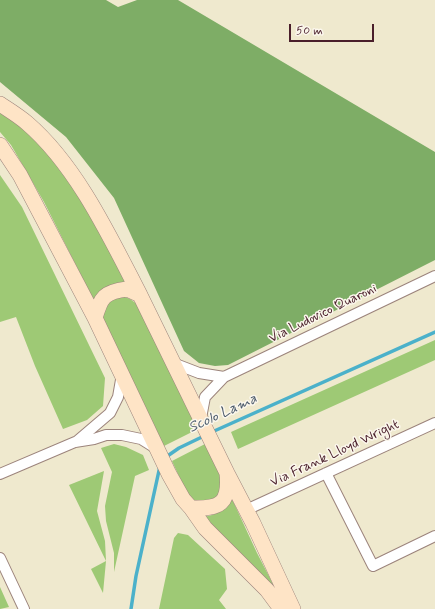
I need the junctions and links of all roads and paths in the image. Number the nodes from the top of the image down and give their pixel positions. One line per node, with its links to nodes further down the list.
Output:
1 (0, 104): 4 (main road)
2 (0, 145): 5 (main road)
3 (435, 276): 8 (street, Via Ludovico Quaroni)
4 (140, 295): 5 (main road); 6 (main road)
5 (95, 318): 7 (main road)
6 (173, 363): 8 (street); 9 (main road)
7 (122, 374): 11 (street); 12 (main road)
8 (224, 377): 9 (street)
9 (201, 418): 13 (main road)
10 (435, 422): 14 (street, Via Frank Lloyd Wright)
11 (76, 442): 12 (street); 15 (street)
12 (157, 449): 16 (main road)
13 (227, 473): 16 (main road); 17 (main road)
14 (326, 473): 17 (street, Via Frank Lloyd Wright); 18 (street)
15 (0, 474)
16 (191, 508): 21 (main road)
17 (246, 510): 22 (main road)
18 (435, 536)
19 (0, 558): 20 (street)
20 (24, 609)
21 (281, 609)
22 (293, 609)

